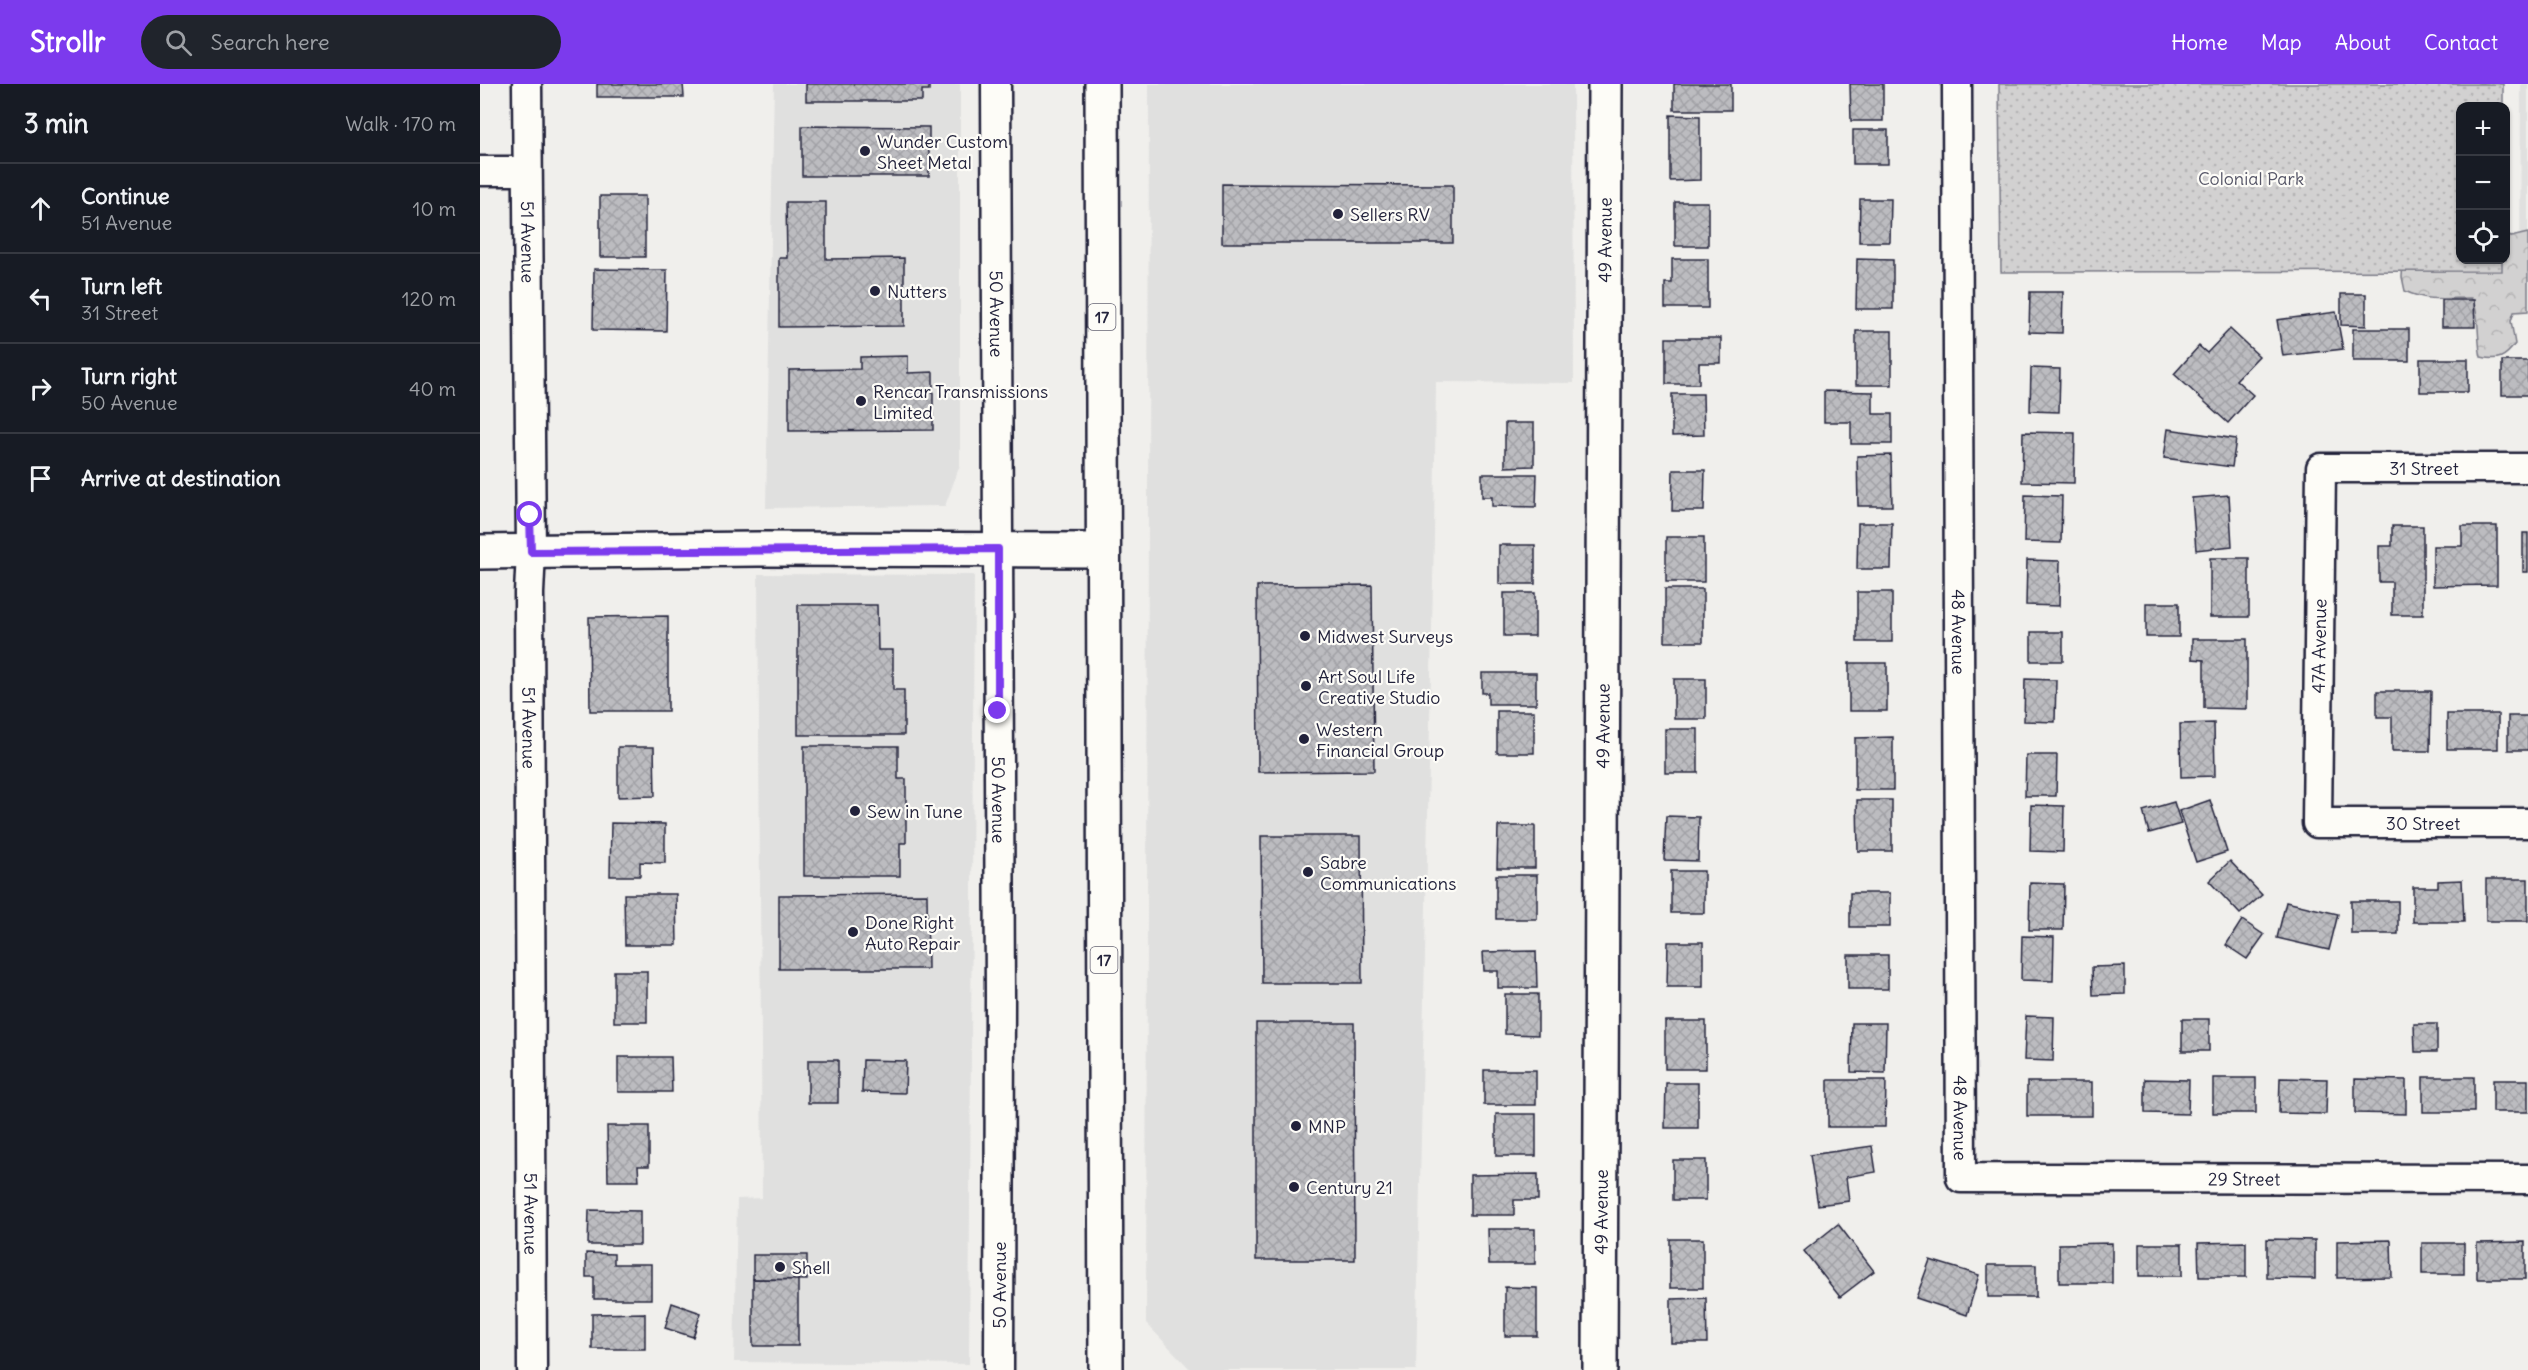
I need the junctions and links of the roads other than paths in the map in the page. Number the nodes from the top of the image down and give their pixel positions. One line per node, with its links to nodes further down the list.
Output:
1 (527, 84): 7 (street, 51 Avenue)
2 (996, 84): 10 (street, 50 Avenue)
3 (1102, 84): 11 (street, 17)
4 (1605, 84): 21 (street, 49 Avenue)
5 (1957, 84): 16 (street, 48 Avenue)
6 (480, 171): 7 (street)
7 (526, 171): 13 (street, 51 Avenue)
8 (2321, 468): 9 (street, 31 Street); 15 (street, 47A Avenue)
9 (2528, 468)
10 (998, 549): 11 (street); 13 (street); 19 (street, 50 Avenue)
11 (1102, 550): 20 (street, 17)
12 (480, 552): 13 (street)
13 (531, 552): 18 (street, 51 Avenue)
14 (2528, 823): 15 (street, 30 Street)
15 (2317, 824)
16 (1961, 1178): 17 (street, 29 Street)
17 (2528, 1179)
18 (532, 1370)
19 (999, 1370)
20 (1106, 1370)
21 (1600, 1370)

